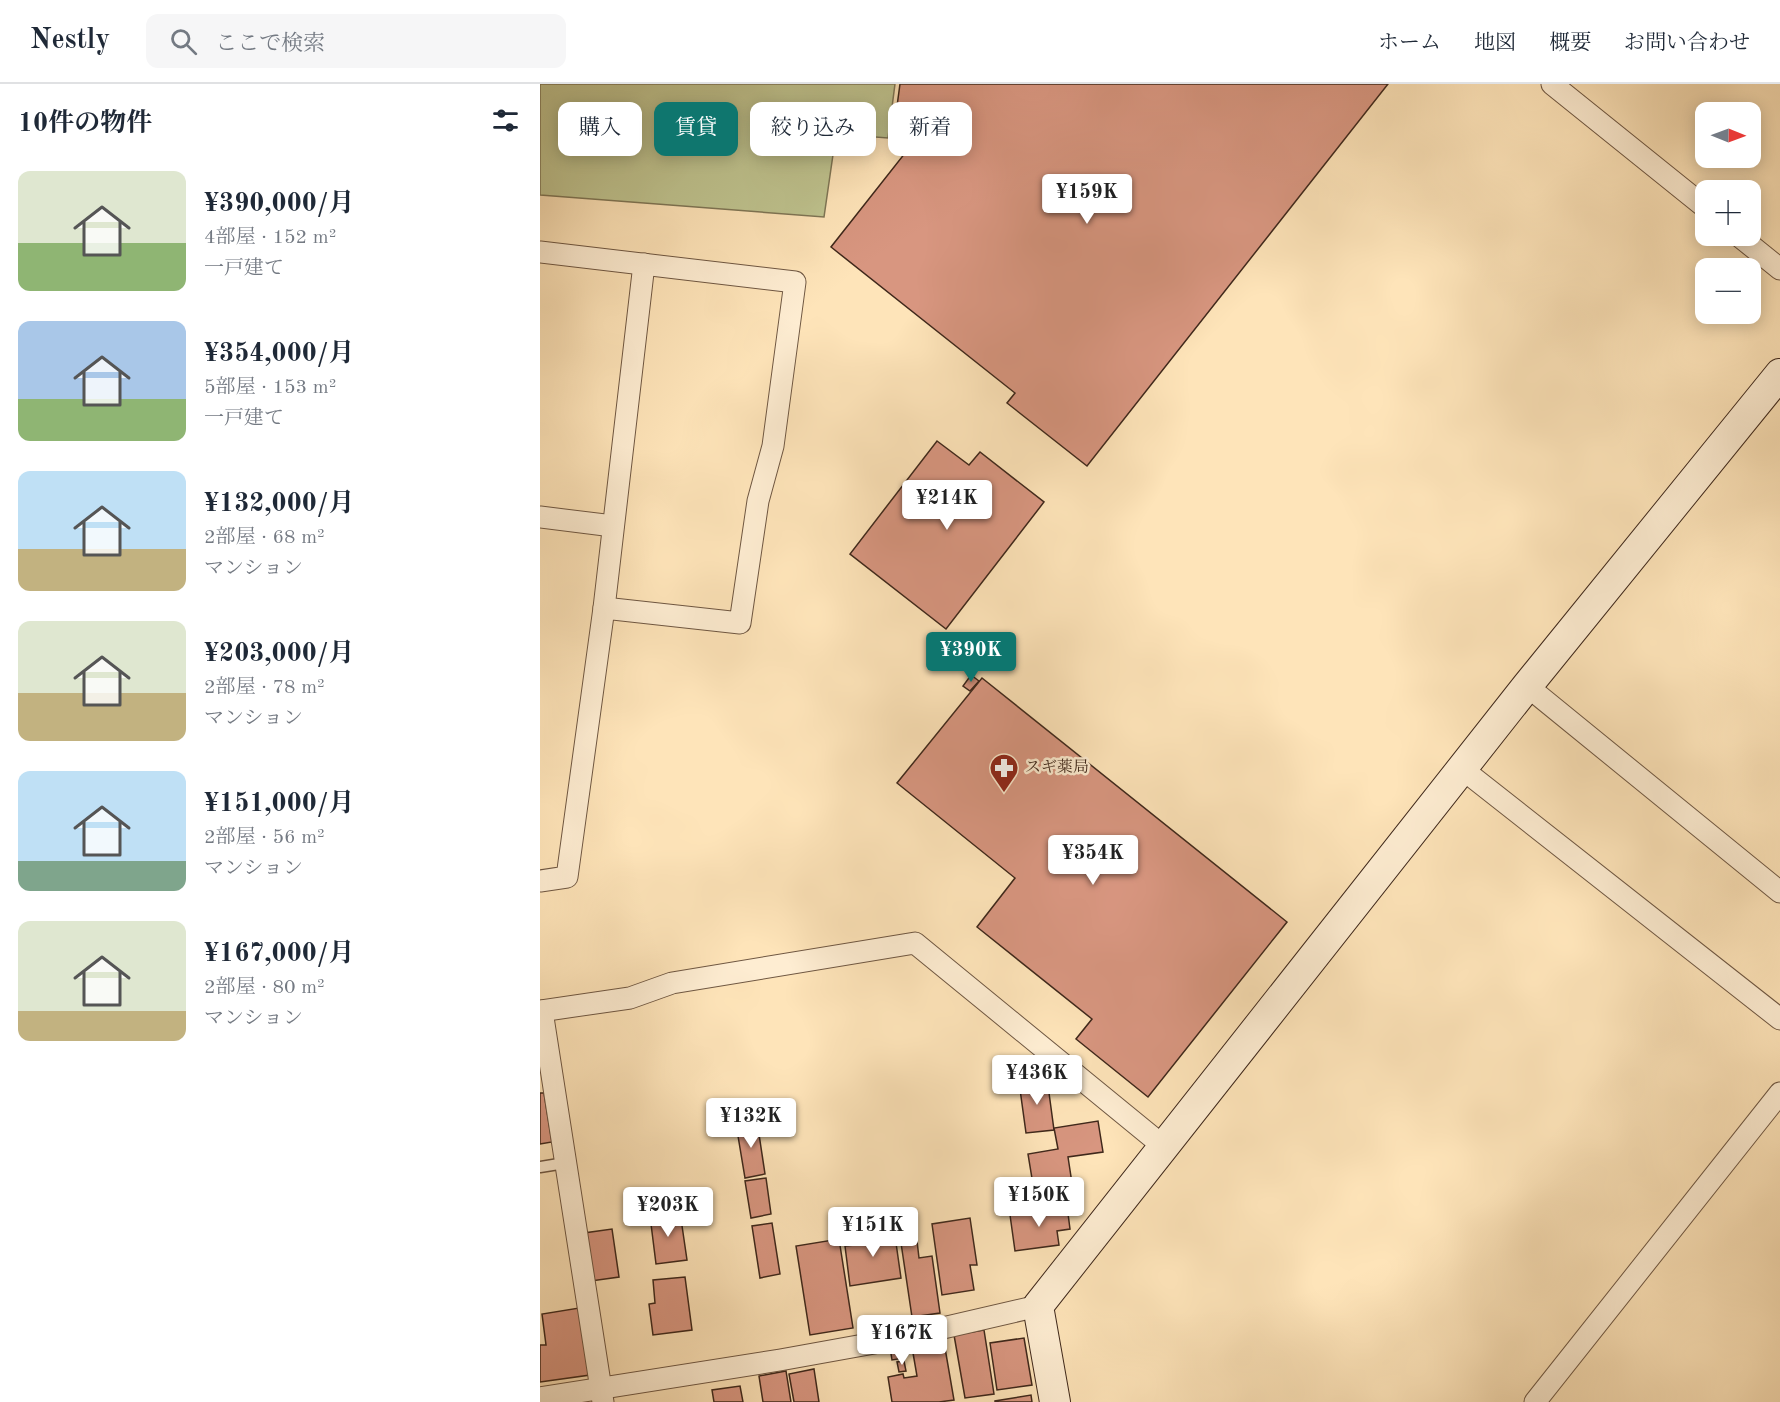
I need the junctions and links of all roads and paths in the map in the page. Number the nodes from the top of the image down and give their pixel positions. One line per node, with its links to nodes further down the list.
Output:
1 (1552, 84): 2 (street)
2 (1695, 199)
3 (1751, 246): 6 (street)
4 (540, 252): 5 (street)
5 (644, 264): 9 (street); 10 (street)
6 (1780, 269)
7 (1780, 374): 11 (street)
8 (540, 518): 9 (street)
9 (614, 526): 10 (street)
10 (604, 608): 13 (street)
11 (1527, 686): 12 (street); 14 (street)
12 (1461, 768): 16 (street); 18 (street)
13 (540, 881)
14 (1780, 892)
15 (541, 1011): 18 (street); 19 (street)
16 (1780, 1019)
17 (1780, 1093): 25 (street)
18 (1163, 1146): 21 (street)
19 (565, 1163): 20 (lane); 22 (street)
20 (540, 1167)
21 (1038, 1306): 22 (street); 24 (street)
22 (602, 1395): 23 (street)
23 (540, 1398)
24 (1055, 1402)
25 (1535, 1402)

